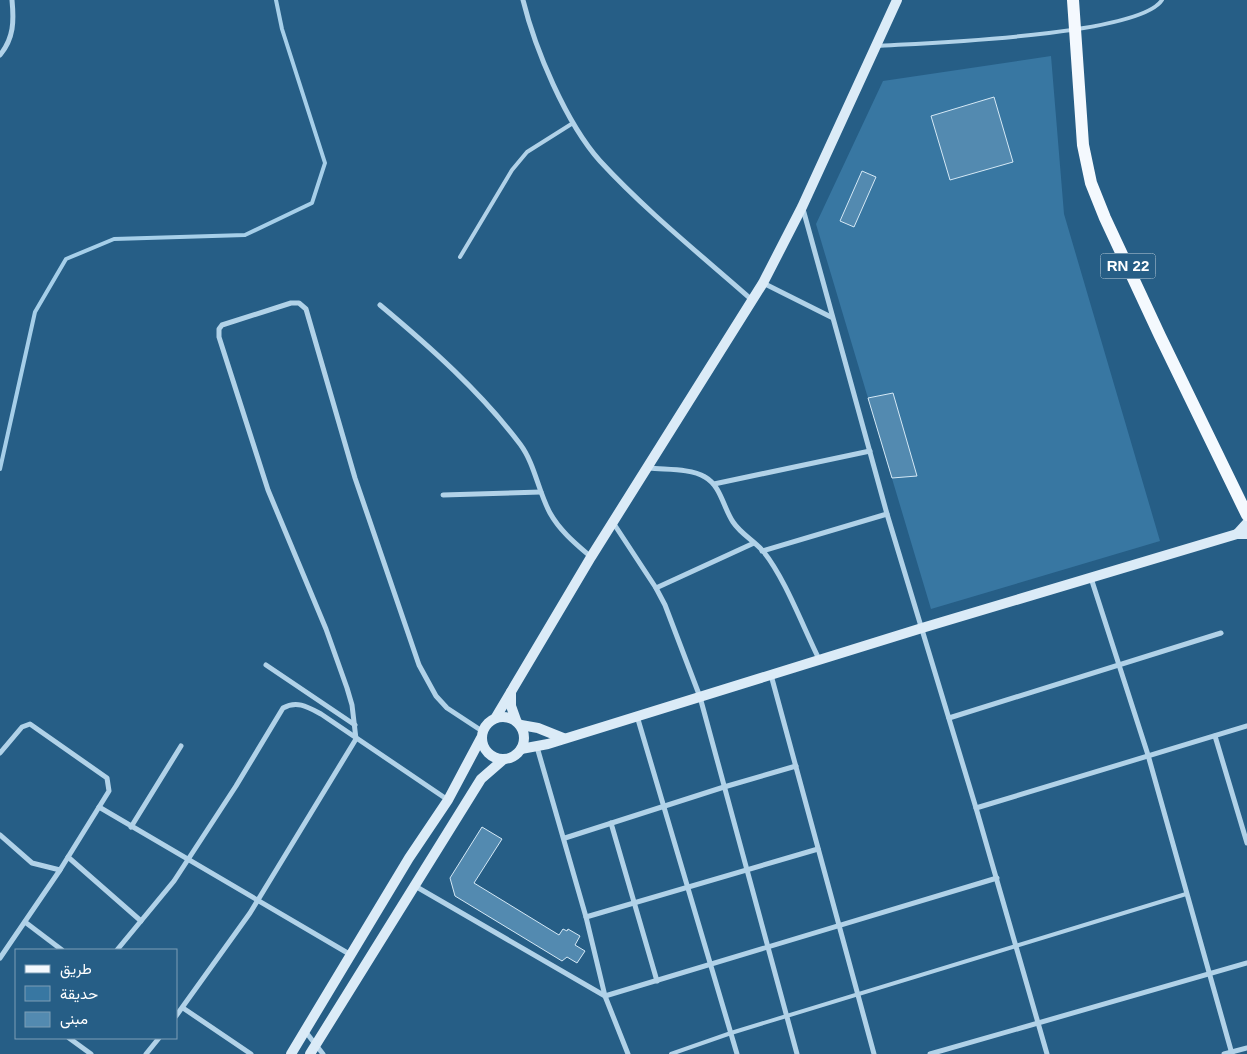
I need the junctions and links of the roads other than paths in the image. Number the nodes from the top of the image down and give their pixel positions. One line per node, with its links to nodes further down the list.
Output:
1 (12, 0): 8 (street)
2 (523, 0): 9 (street)
3 (898, 0): 7 (main road)
4 (1073, 0): 6 (main road, RN 22)
5 (1162, 0): 6 (lane)
6 (1077, 30): 7 (lane); 22 (main road, RN 22)
7 (877, 46): 10 (main road)
8 (0, 55)
9 (573, 123): 11 (lane); 13 (street)
10 (802, 207): 12 (main road); 15 (street)
11 (460, 258)
12 (763, 282): 13 (main road); 15 (street)
13 (752, 300): 17 (main road)
14 (380, 305): 19 (street)
15 (831, 317): 16 (street)
16 (870, 451): 18 (street); 21 (street)
17 (648, 468): 18 (street); 24 (main road)
18 (714, 484): 26 (street)
19 (541, 492): 20 (street); 28 (street)
20 (443, 495)
21 (887, 514): 27 (street); 31 (street)
22 (1247, 515)
23 (1247, 523): 25 (main road)
24 (614, 524): 28 (main road); 30 (street)
25 (1242, 534): 29 (main road)
26 (754, 543): 27 (street); 30 (street)
27 (762, 551): 33 (street)
28 (592, 557): 37 (main road)
29 (1091, 578): 31 (main road); 35 (street)
30 (656, 588): 38 (street)
31 (922, 628): 33 (main road); 41 (street)
32 (1221, 634): 35 (street)
33 (819, 659): 36 (main road)
34 (266, 665): 43 (street)
35 (1118, 665): 41 (street); 53 (street)
36 (771, 675): 38 (main road); 55 (street)
37 (510, 690): 40 (main road); 42 (main road)
38 (700, 697): 39 (main road); 56 (street)
39 (637, 716): 47 (main road); 58 (street)
40 (496, 717): 42 (main road); 45 (main road)
41 (949, 718): 60 (street)
42 (518, 723): 47 (main road); 51 (main road)
43 (355, 725): 45 (street); 48 (street)
44 (1247, 726): 46 (street)
45 (482, 735): 54 (main road); 57 (main road)
46 (1215, 736): 53 (street); 65 (street)
47 (563, 738): 50 (main road)
48 (356, 739): 57 (street); 68 (street); 75 (street)
49 (181, 746): 62 (street)
50 (537, 747): 51 (main road); 64 (street)
51 (521, 749): 54 (main road)
52 (0, 753): 59 (street)
53 (1148, 755): 60 (street); 74 (street)
54 (504, 759): 72 (main road)
55 (796, 766): 56 (street); 66 (street)
56 (724, 787): 58 (street); 69 (street)
57 (448, 800): 85 (main road)
58 (664, 806): 61 (street); 73 (street)
59 (99, 808): 62 (street); 67 (street)
60 (976, 808): 71 (street)
61 (611, 823): 64 (street); 76 (street)
62 (132, 827): 68 (street)
63 (0, 835): 70 (street)
64 (564, 838): 77 (street)
65 (1247, 843)
66 (818, 849): 69 (street); 80 (street)
67 (68, 856): 70 (street); 78 (street)
68 (187, 861): 75 (street); 78 (street)
69 (747, 869): 73 (street); 81 (street)
70 (60, 870): 79 (street)
71 (997, 878): 80 (street); 82 (street)
72 (415, 886): 92 (street); 102 (main road)
73 (688, 887): 76 (street); 87 (street)
74 (1186, 894): 82 (lane); 89 (street)
75 (258, 900): 85 (street); 93 (street)
76 (633, 904): 77 (street); 90 (street)
77 (586, 918): 92 (street)
78 (141, 921): 84 (street)
79 (25, 922): 83 (street); 86 (street)
80 (839, 925): 81 (street); 91 (street)
81 (768, 946): 87 (street); 95 (street)
82 (1014, 947): 91 (lane); 96 (street)
83 (61, 949)
84 (118, 949)
85 (351, 955): 97 (main road)
86 (0, 958)
87 (711, 963): 90 (street); 98 (street)
88 (1247, 963): 89 (street)
89 (1210, 973): 96 (street); 103 (street)
90 (657, 981): 92 (street)
91 (858, 995): 95 (lane); 113 (street)
92 (605, 996): 109 (street)
93 (183, 1008): 94 (street); 106 (street)
94 (178, 1014)
95 (787, 1016): 98 (lane); 112 (street)
96 (1037, 1023): 114 (street); 115 (street)
97 (305, 1031): 102 (street); 107 (main road)
98 (732, 1033): 110 (lane); 111 (street)
99 (70, 1039): 104 (street)
100 (158, 1039): 105 (street)
101 (1247, 1048): 103 (street)
102 (313, 1050): 108 (street)
103 (1232, 1053): 116 (street)
104 (91, 1054)
105 (146, 1054)
106 (251, 1054)
107 (291, 1054)
108 (323, 1054)
109 (628, 1054)
110 (671, 1054)
111 (737, 1054)
112 (797, 1054)
113 (874, 1054)
114 (930, 1054)
115 (1047, 1054)
116 (1224, 1054)

